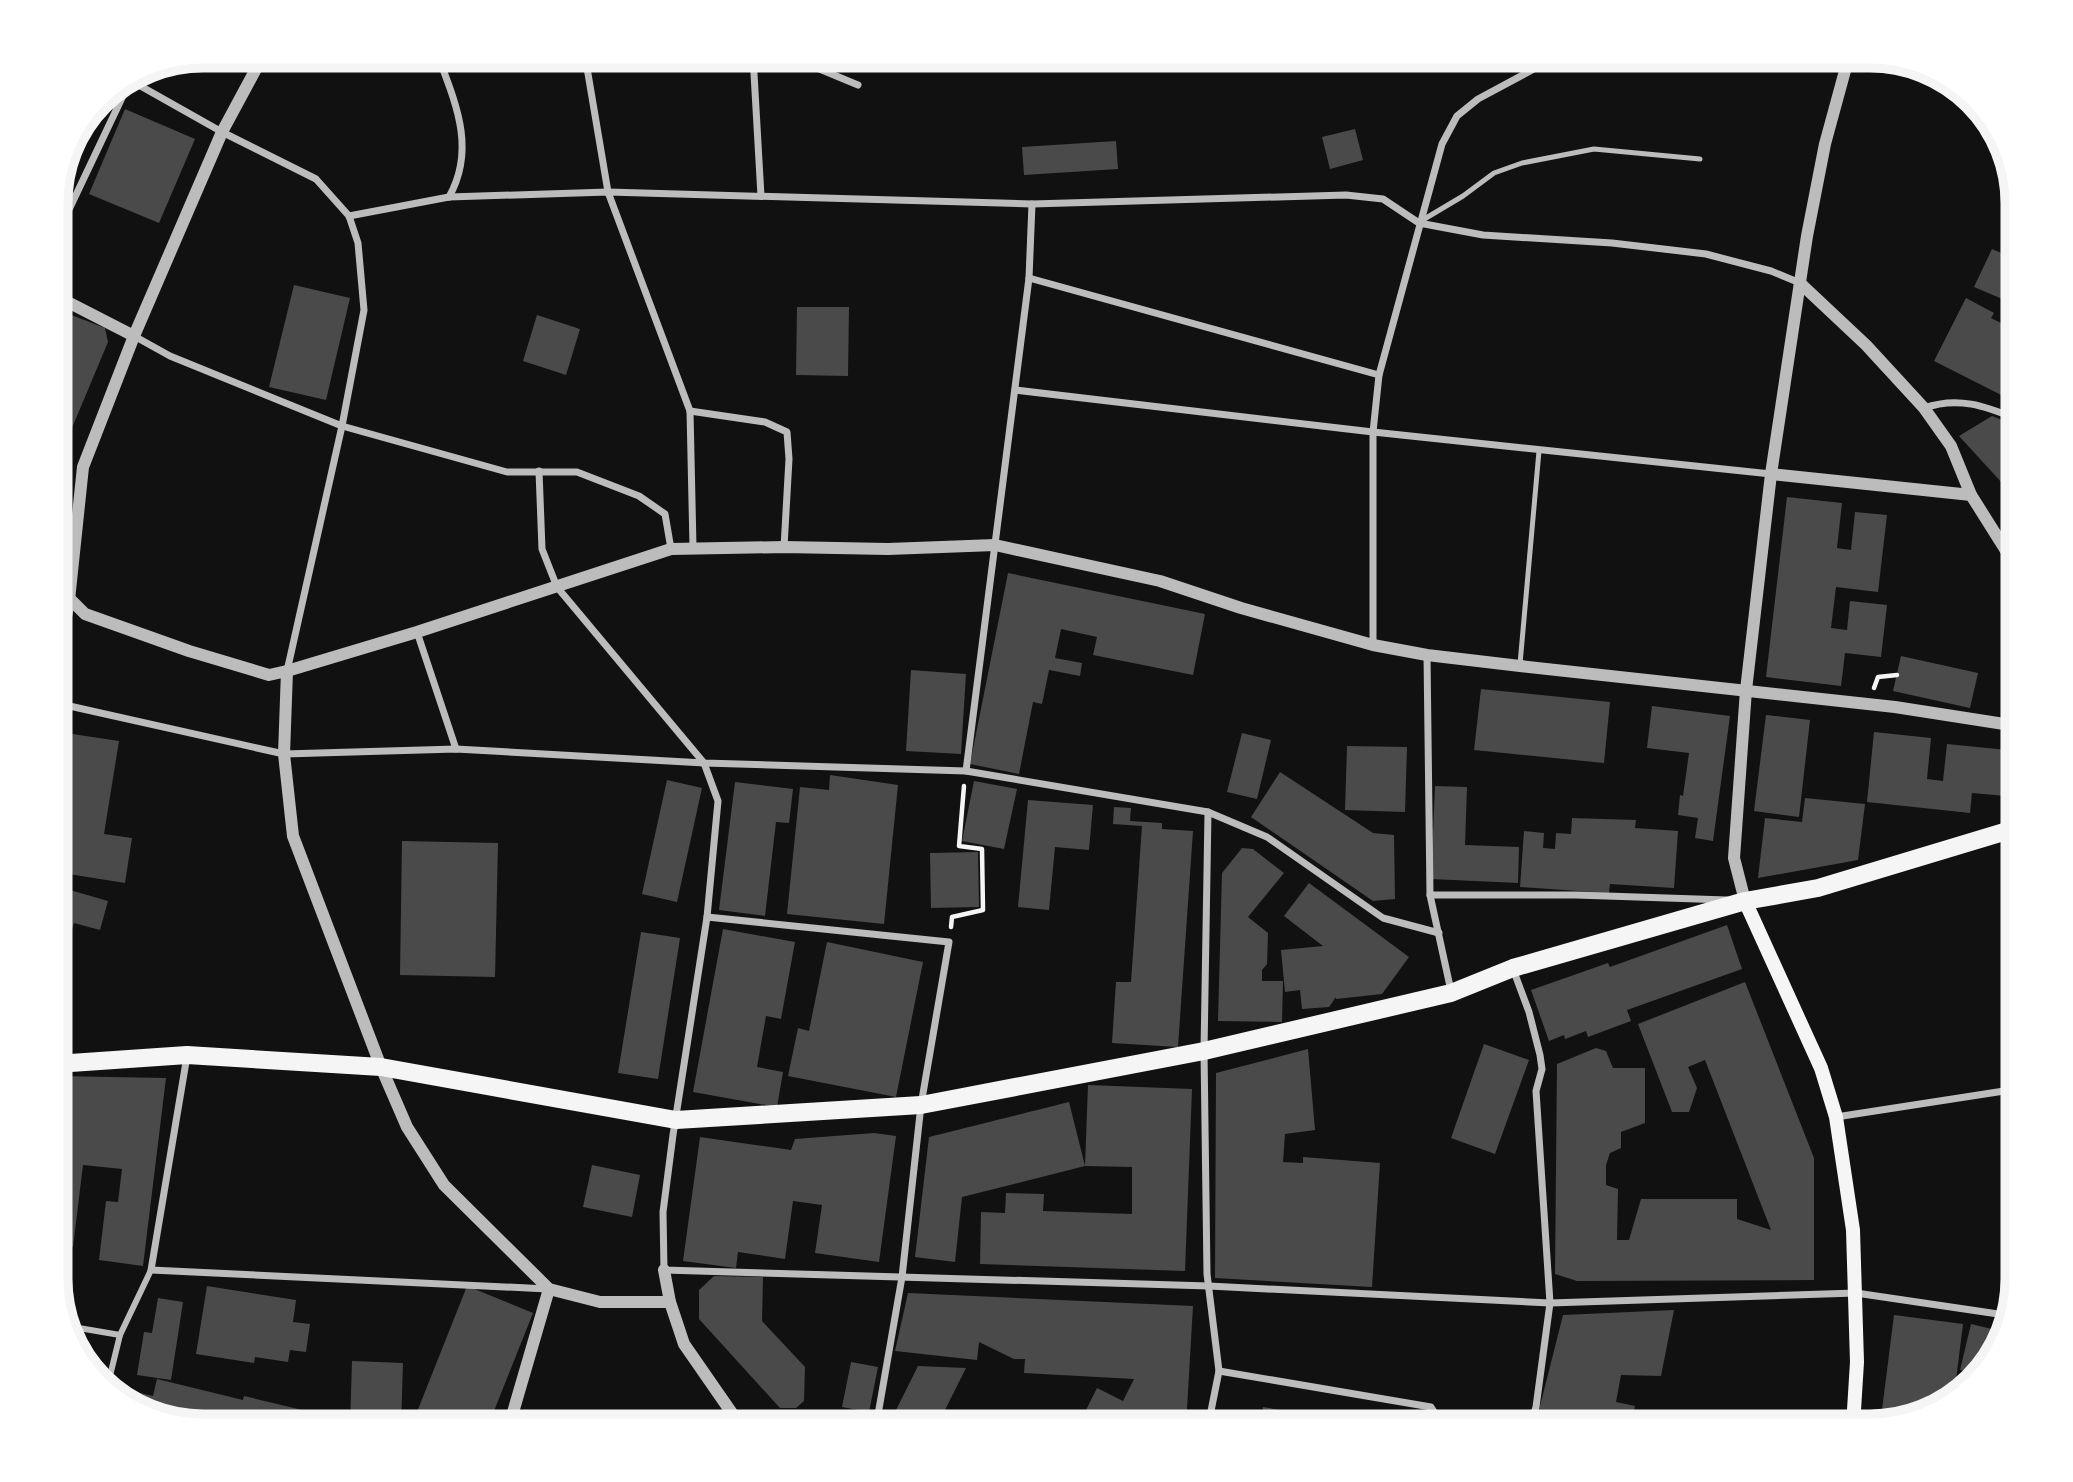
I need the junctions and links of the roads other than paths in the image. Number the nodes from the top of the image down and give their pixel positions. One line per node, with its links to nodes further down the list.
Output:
1 (1535, 68): 19 (street)
2 (1846, 68): 21 (street)
3 (255, 69): 11 (street)
4 (443, 69): 15 (street)
5 (586, 69): 13 (street)
6 (753, 69): 14 (street)
7 (818, 69): 9 (street)
8 (138, 85): 11 (street)
9 (858, 85)
10 (122, 95): 17 (street)
11 (222, 132): 18 (street); 23 (street)
12 (1700, 159): 19 (lane)
13 (608, 192): 14 (street); 15 (street); 27 (street)
14 (761, 196): 16 (street)
15 (449, 197): 18 (street)
16 (1032, 204): 19 (street); 20 (street)
17 (69, 209)
18 (349, 216): 29 (street)
19 (1419, 223): 21 (street); 24 (street)
20 (1030, 278): 24 (street); 25 (street)
21 (1800, 283): 26 (street); 33 (street)
22 (69, 303): 23 (street)
23 (134, 336): 29 (street); 36 (street)
24 (1379, 375): 30 (street)
25 (1015, 390): 30 (street); 37 (street)
26 (1924, 408): 28 (street); 34 (street)
27 (690, 411): 38 (street); 39 (street)
28 (2005, 414)
29 (342, 426): 32 (street); 48 (street)
30 (1373, 432): 31 (street); 45 (street)
31 (1539, 451): 33 (street); 47 (lane)
32 (539, 471): 40 (street); 42 (street)
33 (1771, 474): 34 (street); 49 (street)
34 (1971, 495): 41 (street)
35 (69, 534): 36 (street)
36 (75, 536): 43 (street)
37 (995, 545): 39 (street); 45 (street); 55 (street)
38 (693, 547): 39 (street); 40 (street)
39 (784, 547)
40 (671, 549): 42 (street)
41 (2005, 549)
42 (557, 587): 44 (street); 54 (street)
43 (69, 600): 48 (street)
44 (417, 632): 48 (street); 52 (street)
45 (1373, 645): 46 (street)
46 (1427, 655): 47 (street); 58 (street)
47 (1520, 666): 49 (street)
48 (287, 671): 53 (street)
49 (1746, 690): 51 (street); 59 (street)
50 (69, 706): 53 (street)
51 (2005, 724)
52 (456, 749): 53 (street); 54 (street)
53 (284, 754): 67 (street)
54 (704, 764): 55 (street); 60 (street)
55 (966, 771): 56 (street)
56 (1208, 812): 61 (street); 64 (street)
57 (2005, 832): 59 (main road)
58 (1430, 895): 59 (street); 61 (street)
59 (1745, 901): 62 (main road); 70 (main road)
60 (707, 917): 69 (street); 71 (street)
61 (1439, 933): 63 (street)
62 (1513, 968): 63 (main road); 79 (street)
63 (1451, 993): 64 (main road)
64 (1204, 1051): 69 (main road); 75 (street)
65 (187, 1055): 66 (main road); 67 (main road); 72 (street)
66 (69, 1063)
67 (381, 1067): 71 (main road); 76 (street)
68 (2005, 1090): 70 (street)
69 (921, 1105): 71 (main road); 74 (street)
70 (1836, 1117): 77 (main road)
71 (676, 1119): 73 (street)
72 (151, 1270): 76 (street); 82 (street)
73 (664, 1270): 74 (street); 78 (street)
74 (902, 1277): 75 (street); 87 (street)
75 (1209, 1286): 79 (street); 83 (street)
76 (549, 1289): 78 (street); 85 (street)
77 (1856, 1293): 79 (street); 80 (street); 91 (main road)
78 (670, 1303): 86 (street)
79 (1550, 1303): 90 (street)
80 (2000, 1314)
81 (77, 1328): 82 (street)
82 (120, 1335): 84 (street)
83 (1219, 1371): 88 (street); 89 (street)
84 (110, 1376)
85 (513, 1414)
86 (734, 1414)
87 (878, 1414)
88 (1210, 1414)
89 (1435, 1414)
90 (1534, 1414)
91 (1854, 1414)

